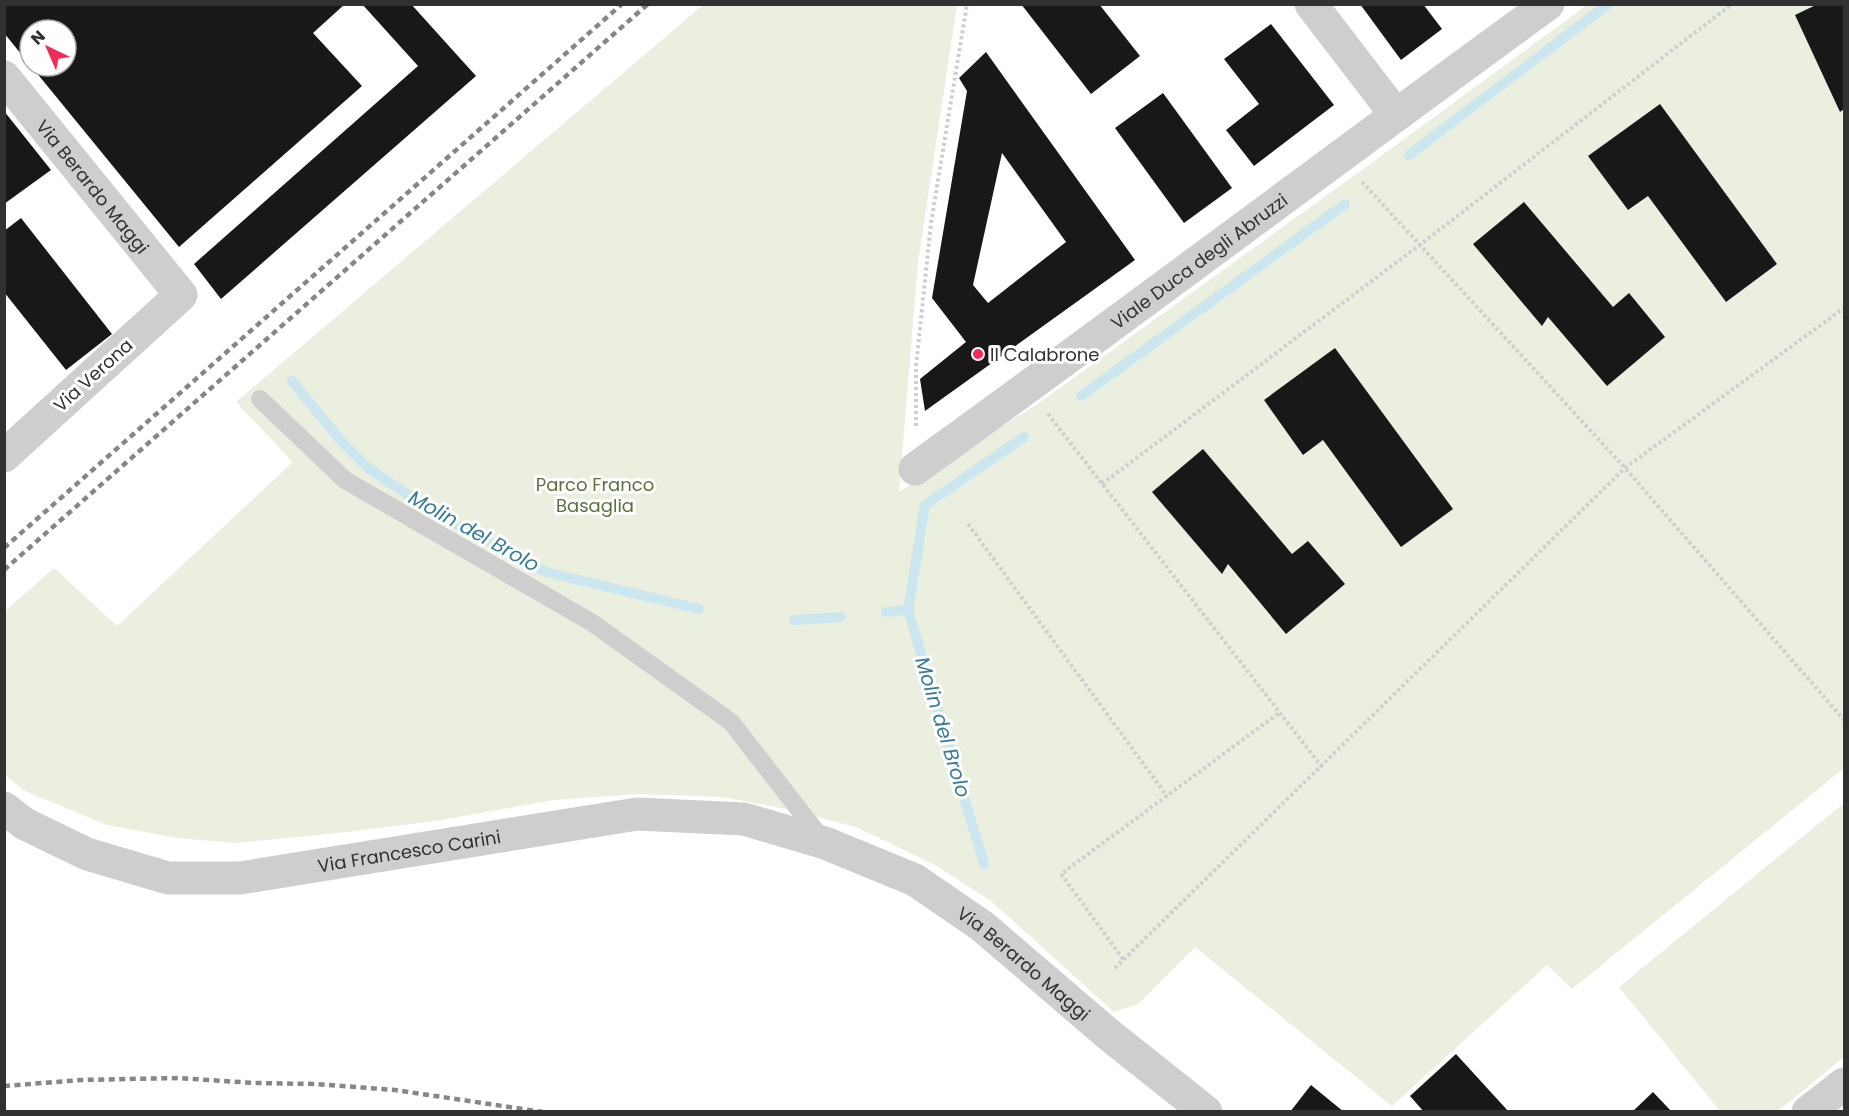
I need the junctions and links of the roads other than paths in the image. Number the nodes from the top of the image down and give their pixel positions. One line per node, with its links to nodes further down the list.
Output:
1 (1311, 4): 4 (street)
2 (1548, 4): 4 (street, Viale Duca degli Abruzzi)
3 (4, 77): 5 (street, Via Berardo Maggi)
4 (1396, 115): 8 (street, Viale Duca degli Abruzzi)
5 (181, 295): 7 (street, Via Verona)
6 (260, 399): 10 (lane)
7 (4, 456)
8 (915, 469)
9 (4, 808): 10 (street, Via Francesco Carini)
10 (825, 843): 12 (street, Via Berardo Maggi)
11 (1845, 1084): 13 (street)
12 (1206, 1112)
13 (1808, 1112)

